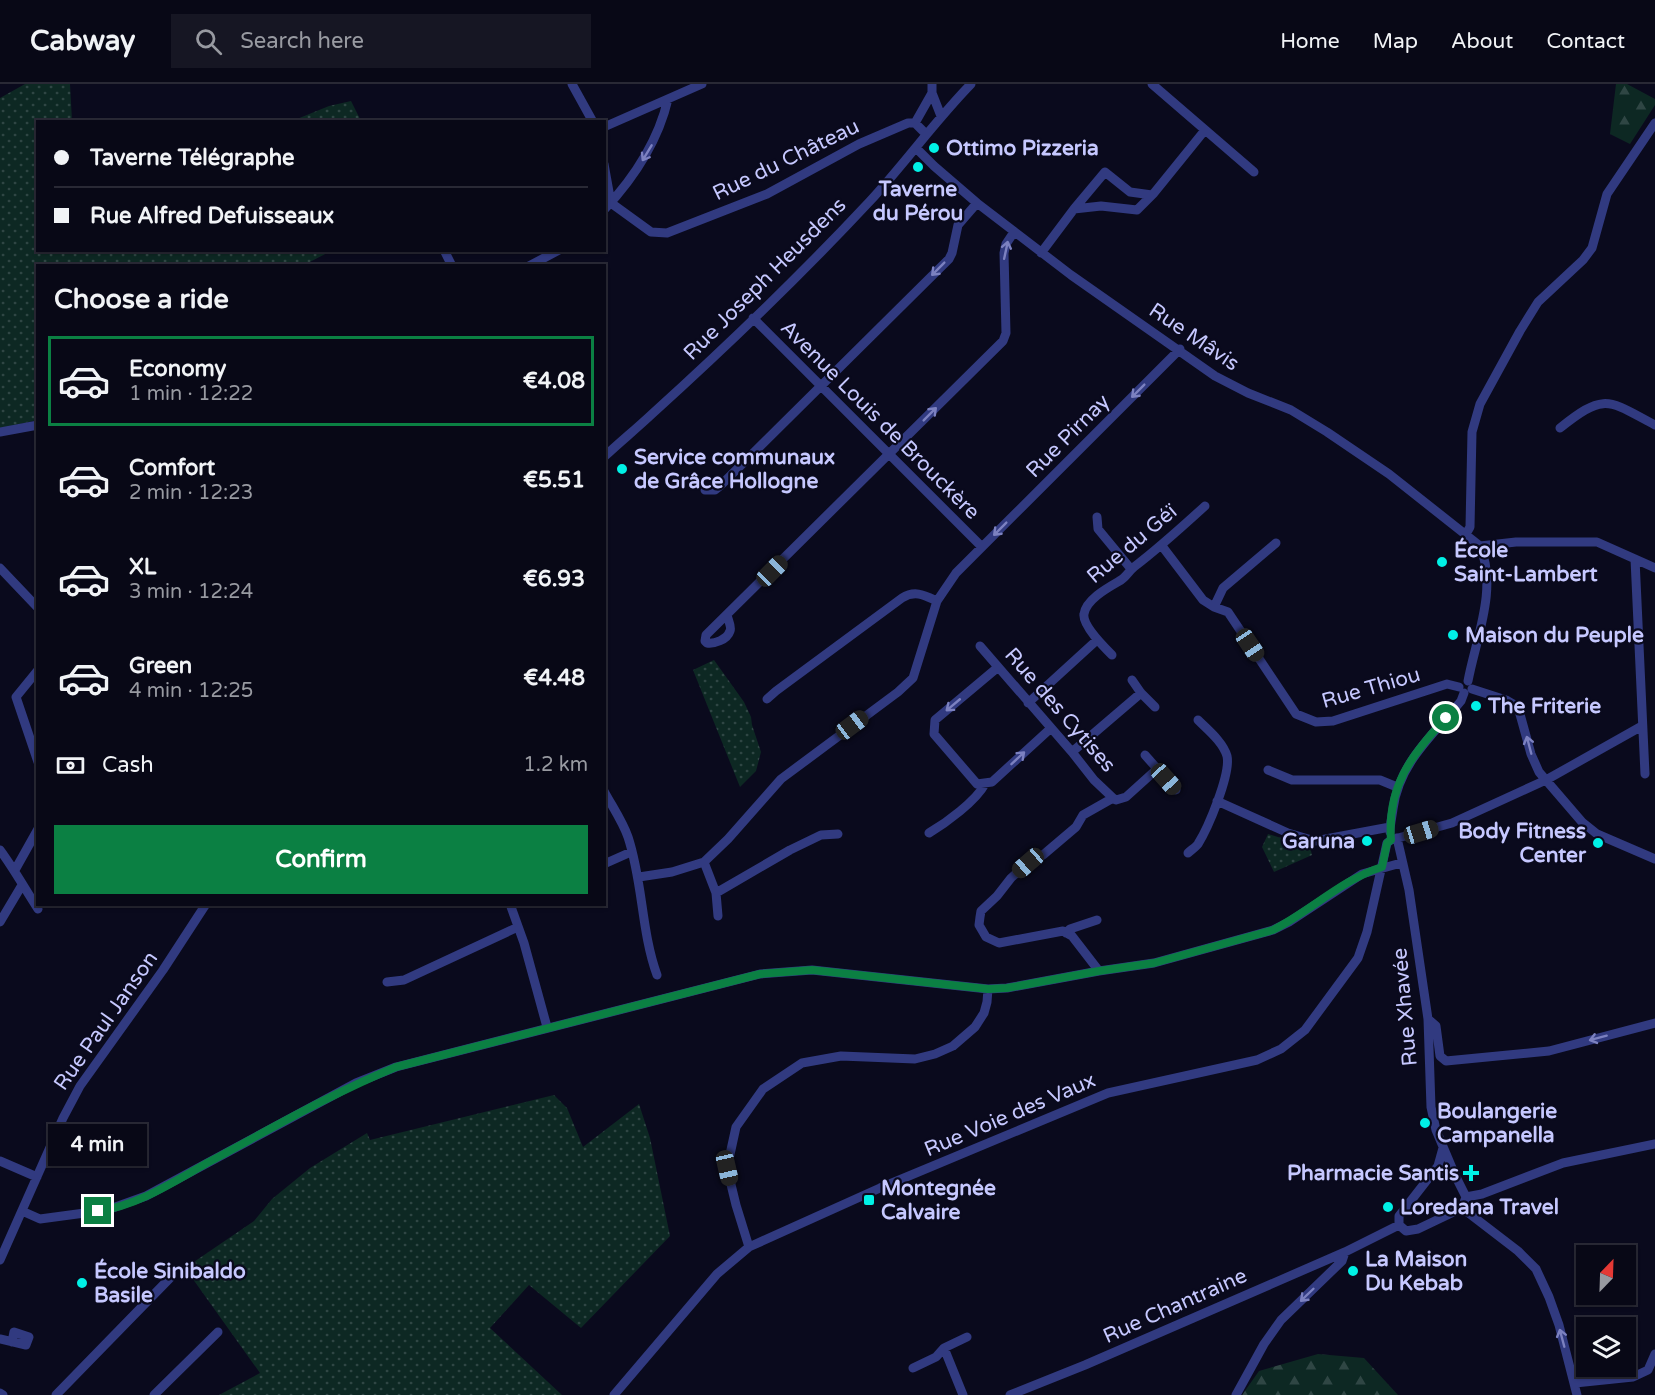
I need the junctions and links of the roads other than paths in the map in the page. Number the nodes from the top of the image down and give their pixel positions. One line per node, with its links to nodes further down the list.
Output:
1 (586, 84): 5 (street)
2 (702, 84): 7 (street)
3 (971, 84): 8 (street, Rue Joseph Heusdens)
4 (1152, 84): 13 (street)
5 (575, 88): 9 (street)
6 (932, 89): 8 (street); 10 (street)
7 (668, 99): 12 (street); 23 (street, one-way to 23)
8 (940, 116): 14 (street, Rue Joseph Heusdens)
9 (592, 120)
10 (915, 123): 14 (street); 23 (street, Rue du Château)
11 (1655, 123): 42 (street)
12 (606, 126)
13 (1205, 130): 16 (street); 20 (street)
14 (926, 134): 15 (street, Rue Joseph Heusdens)
15 (916, 148): 21 (street, Rue Mâvis); 30 (street, Rue Joseph Heusdens)
16 (1254, 172)
17 (1095, 184): 19 (street); 22 (street); 24 (street)
18 (606, 186): 23 (street)
19 (1130, 192): 20 (street); 25 (street)
20 (1152, 195): 25 (street)
21 (977, 203): 26 (street, Rue Mâvis); 32 (street, one-way to 32)
22 (1101, 206): 24 (street); 25 (street)
23 (608, 207)
24 (1074, 209): 28 (street)
25 (1120, 209)
26 (1014, 232): 28 (street, Rue Mâvis); 38 (street, one-way to 26)
27 (555, 252): 29 (street)
28 (1041, 253): 31 (street, Rue Mâvis)
29 (533, 264)
30 (753, 318): 32 (street, Avenue Louis de Brouckère); 37 (street, Rue Joseph Heusdens)
31 (1180, 350): 42 (street, Rue Mâvis); 46 (street, Rue Pirnay, one-way to 46)
32 (821, 386): 38 (street, Avenue Louis de Brouckère); 39 (street)
33 (36, 425): 36 (street)
34 (1655, 425): 35 (street)
35 (1560, 428)
36 (0, 432)
37 (606, 455)
38 (889, 455): 46 (street, Avenue Louis de Brouckère); 54 (street)
39 (705, 490)
40 (1204, 506): 44 (street, Rue du Géï)
41 (1097, 517): 50 (street)
42 (1467, 534): 45 (street, Rue Mâvis)
43 (1276, 543): 53 (street)
44 (1162, 546): 50 (street, Rue du Géï); 53 (street, Rue Thiou)
45 (1480, 546): 47 (street); 61 (street)
46 (982, 547): 51 (street, Rue Pirnay)
47 (1635, 559): 49 (street); 67 (street)
48 (0, 568): 52 (street)
49 (1655, 568)
50 (1131, 569): 55 (street, Rue du Géï)
51 (937, 601): 63 (street); 91 (street, Rue Pirnay)
52 (36, 606)
53 (1214, 607): 61 (street, Rue Thiou)
54 (728, 615)
55 (1097, 640): 57 (street); 64 (street)
56 (980, 646): 58 (street, Rue des Cytises)
57 (1112, 655)
58 (997, 668): 64 (street, Rue des Cytises); 76 (street, one-way to 76)
59 (36, 672): 71 (street)
60 (1132, 680): 62 (street)
61 (1466, 687): 75 (street, one-way to 61); 77 (street)
62 (1141, 693): 65 (street); 69 (street)
63 (767, 699)
64 (1028, 703): 68 (street, Rue des Cytises)
65 (1155, 707)
66 (1198, 720): 81 (street)
67 (1642, 726): 74 (street); 75 (street)
68 (1050, 729): 69 (street, Rue des Cytises); 76 (street, one-way to 68)
69 (1072, 752): 80 (street, Rue des Cytises)
70 (1146, 755): 72 (street)
71 (36, 756)
72 (1156, 769): 78 (street); 80 (street)
73 (1268, 770): 77 (street)
74 (1645, 774)
75 (1546, 780): 86 (street); 90 (street)
76 (985, 784): 84 (street)
77 (1397, 787): 82 (street)
78 (1176, 790)
79 (606, 795): 88 (street)
80 (1113, 798): 106 (street)
81 (1217, 801): 82 (street); 89 (street)
82 (1390, 827): 86 (street)
83 (36, 833): 95 (street)
84 (929, 833)
85 (838, 834): 98 (street)
86 (1392, 840): 93 (street, Rue Xhavée); 94 (street, Rue Voie des Vaux)
87 (0, 850): 95 (street)
88 (631, 852): 92 (street); 96 (street)
89 (1188, 853)
90 (1655, 858)
91 (704, 862): 96 (street); 98 (street)
92 (606, 863)
93 (1401, 863): 94 (street); 111 (street, Rue Xhavée)
94 (1382, 867): 107 (street); 124 (street, Rue Voie des Vaux)
95 (15, 870): 97 (street)
96 (639, 877): 108 (street)
97 (22, 885): 101 (street); 104 (street)
98 (716, 893): 102 (street)
99 (205, 906): 119 (street, Rue Paul Janson)
100 (512, 906): 105 (street)
101 (38, 909)
102 (718, 916)
103 (1098, 920): 106 (street)
104 (0, 922)
105 (518, 927): 109 (street); 113 (street)
106 (1066, 933): 107 (street)
107 (1099, 971): 110 (street)
108 (657, 975)
109 (387, 982)
110 (988, 989): 113 (street); 124 (street)
111 (1428, 1019): 112 (street, one-way to 111); 115 (street, Rue Xhavée)
112 (1655, 1023)
113 (547, 1027): 122 (street)
114 (1655, 1144): 120 (street)
115 (1443, 1148): 117 (street); 118 (street, Rue Xhavée)
116 (0, 1161): 119 (street)
117 (1433, 1173): 118 (street); 123 (street)
118 (1455, 1175): 120 (street, Rue Xhavée)
119 (37, 1177): 122 (street, Rue Paul Janson)
120 (1466, 1197): 121 (street)
121 (1462, 1208): 123 (street); 135 (street, one-way to 121)
122 (22, 1211): 126 (street, Rue Paul Janson)
123 (1399, 1225): 125 (street, Rue Chantraine)
124 (749, 1247): 138 (street, Rue Voie des Vaux)
125 (1349, 1250): 140 (street, Rue Chantraine); 141 (street, one-way to 141)
126 (0, 1260)
127 (170, 1278): 136 (street)
128 (218, 1332): 137 (street)
129 (967, 1337): 132 (street)
130 (0, 1339): 131 (street)
131 (12, 1342)
132 (944, 1348): 134 (street); 139 (street)
133 (1655, 1354): 135 (street)
134 (913, 1368)
135 (1575, 1383): 142 (street)
136 (56, 1395)
137 (154, 1395)
138 (615, 1395)
139 (963, 1395)
140 (1010, 1395)
141 (1236, 1395)
142 (1577, 1395)

